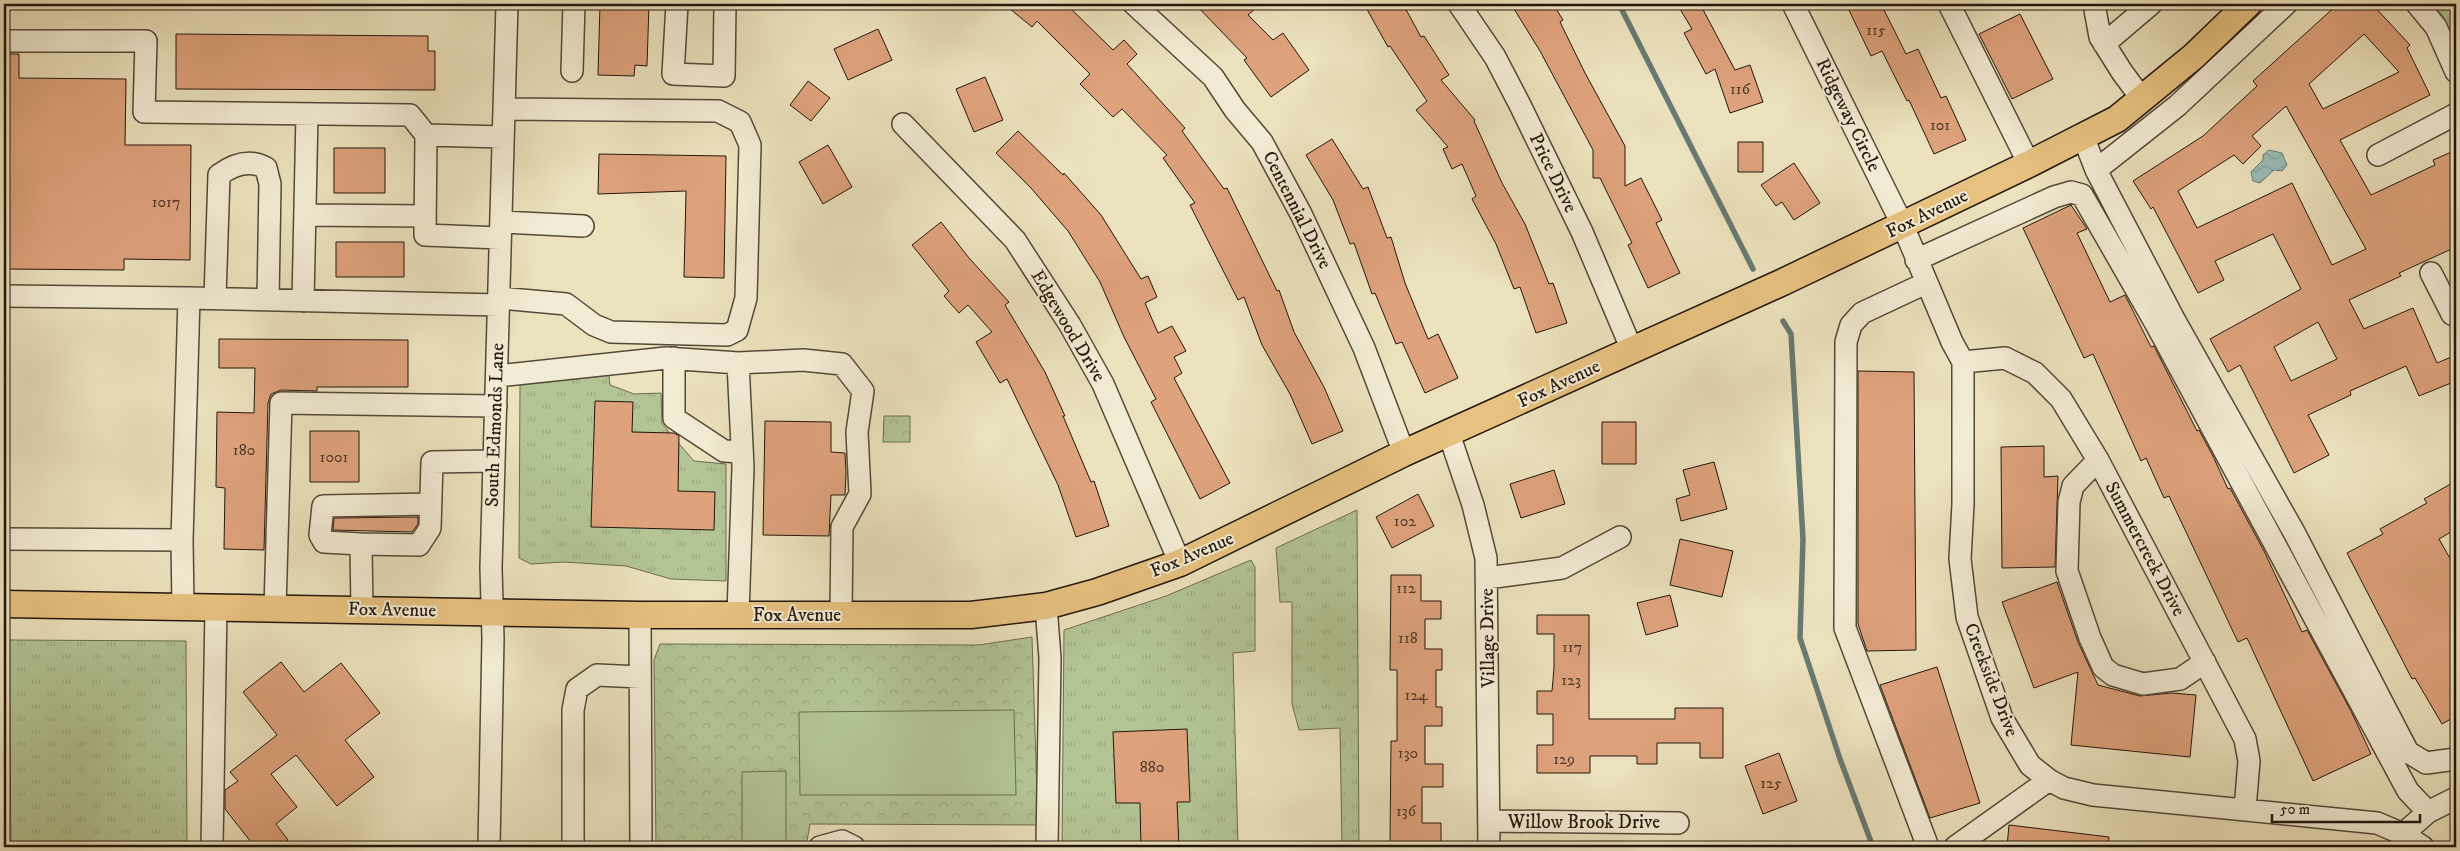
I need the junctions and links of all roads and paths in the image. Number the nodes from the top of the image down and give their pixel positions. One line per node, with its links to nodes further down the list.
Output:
1 (507, 4): 21 (street, South Edmonds Lane)
2 (574, 4): 18 (street)
3 (676, 4): 4 (street)
4 (725, 4)
5 (1134, 4): 54 (street, Centennial Drive)
6 (1459, 4): 46 (street, Price Drive)
7 (1793, 4): 34 (street, Ridgeway Circle)
8 (1949, 4): 29 (street)
9 (2094, 4): 17 (street)
10 (2151, 4): 17 (street)
11 (2248, 4): 20 (main road, Fox Avenue)
12 (2253, 4): 15 (street)
13 (2286, 4): 15 (street)
14 (2417, 4): 19 (street)
15 (2271, 19): 30 (street)
16 (4, 41): 22 (street)
17 (2104, 44): 20 (street)
18 (572, 71)
19 (2456, 72)
20 (2142, 99): 26 (main road, Fox Avenue)
21 (504, 109): 27 (street, South Edmonds Lane); 44 (street)
22 (307, 114): 25 (street); 31 (street)
23 (2456, 114): 28 (street)
24 (903, 124): 62 (street, Edgewood Drive)
25 (426, 135): 27 (street); 32 (street)
26 (2083, 136): 29 (main road, Fox Avenue); 30 (street)
27 (503, 137): 35 (street, South Edmonds Lane)
28 (2378, 154)
29 (2029, 164): 34 (main road, Fox Avenue)
30 (2096, 170): 76 (street)
31 (305, 215): 32 (street); 43 (street)
32 (425, 216): 35 (street)
33 (582, 226): 35 (street)
34 (1903, 226): 36 (street, Creekside Drive); 46 (main road, Fox Avenue)
35 (501, 230): 44 (street, South Edmonds Lane)
36 (1916, 260): 38 (street, Creekside Drive); 80 (street)
37 (2431, 273): 45 (street)
38 (1926, 283): 48 (street, Creekside Drive); 92 (street)
39 (4, 296): 40 (street)
40 (189, 298): 41 (street); 60 (street)
41 (216, 298): 42 (street); 42 (street)
42 (268, 300): 43 (street)
43 (303, 301): 44 (street)
44 (499, 302): 50 (street, South Edmonds Lane)
45 (2456, 315)
46 (1632, 350): 52 (main road, Fox Avenue)
47 (674, 358): 49 (street); 50 (street); 53 (street)
48 (1963, 362): 55 (street, Summercreek Drive); 77 (street, Creekside Drive)
49 (738, 364): 53 (street); 73 (street)
50 (497, 376): 51 (street, South Edmonds Lane)
51 (496, 406): 56 (street, South Edmonds Lane); 68 (street)
52 (1449, 434): 54 (main road, Fox Avenue); 63 (street, Village Drive)
53 (742, 452): 72 (street)
54 (1404, 453): 62 (main road, Fox Avenue)
55 (2098, 460): 74 (street, Summercreek Drive); 74 (street)
56 (494, 461): 57 (street); 70 (street, South Edmonds Lane)
57 (430, 504): 61 (street); 61 (street)
58 (1620, 537): 63 (street)
59 (4, 539): 60 (street)
60 (182, 540): 66 (street)
61 (361, 544): 69 (street)
62 (1180, 563): 65 (main road, Fox Avenue)
63 (1487, 578): 81 (street, Village Drive)
64 (4, 604): 66 (main road, Fox Avenue)
65 (1046, 606): 73 (main road, Fox Avenue); 90 (street)
66 (183, 607): 67 (main road, Fox Avenue)
67 (216, 607): 68 (main road, Fox Avenue); 84 (street)
68 (275, 608): 69 (main road, Fox Avenue)
69 (362, 609): 70 (main road, Fox Avenue)
70 (492, 611): 71 (main road, Fox Avenue); 85 (street, South Edmonds Lane)
71 (640, 615): 72 (main road, Fox Avenue); 75 (street)
72 (738, 615): 73 (main road, Fox Avenue)
73 (841, 615)
74 (2205, 662): 79 (street, Summercreek Drive)
75 (640, 677): 86 (street); 87 (street)
76 (2456, 759)
77 (2048, 780): 79 (street, Creekside Drive); 93 (street)
78 (2456, 798): 80 (street)
79 (2245, 809): 83 (street, Creekside Drive)
80 (2428, 812): 83 (street)
81 (1489, 821): 82 (street, Willow Brook Drive); 91 (street, Village Drive)
82 (1678, 823)
83 (2403, 834): 94 (street, Creekside Drive)
84 (212, 847)
85 (489, 847)
86 (574, 847)
87 (641, 847)
88 (820, 847): 89 (street)
89 (854, 847)
90 (1047, 847)
91 (1489, 847)
92 (1928, 847)
93 (1955, 847)
94 (2423, 847)

